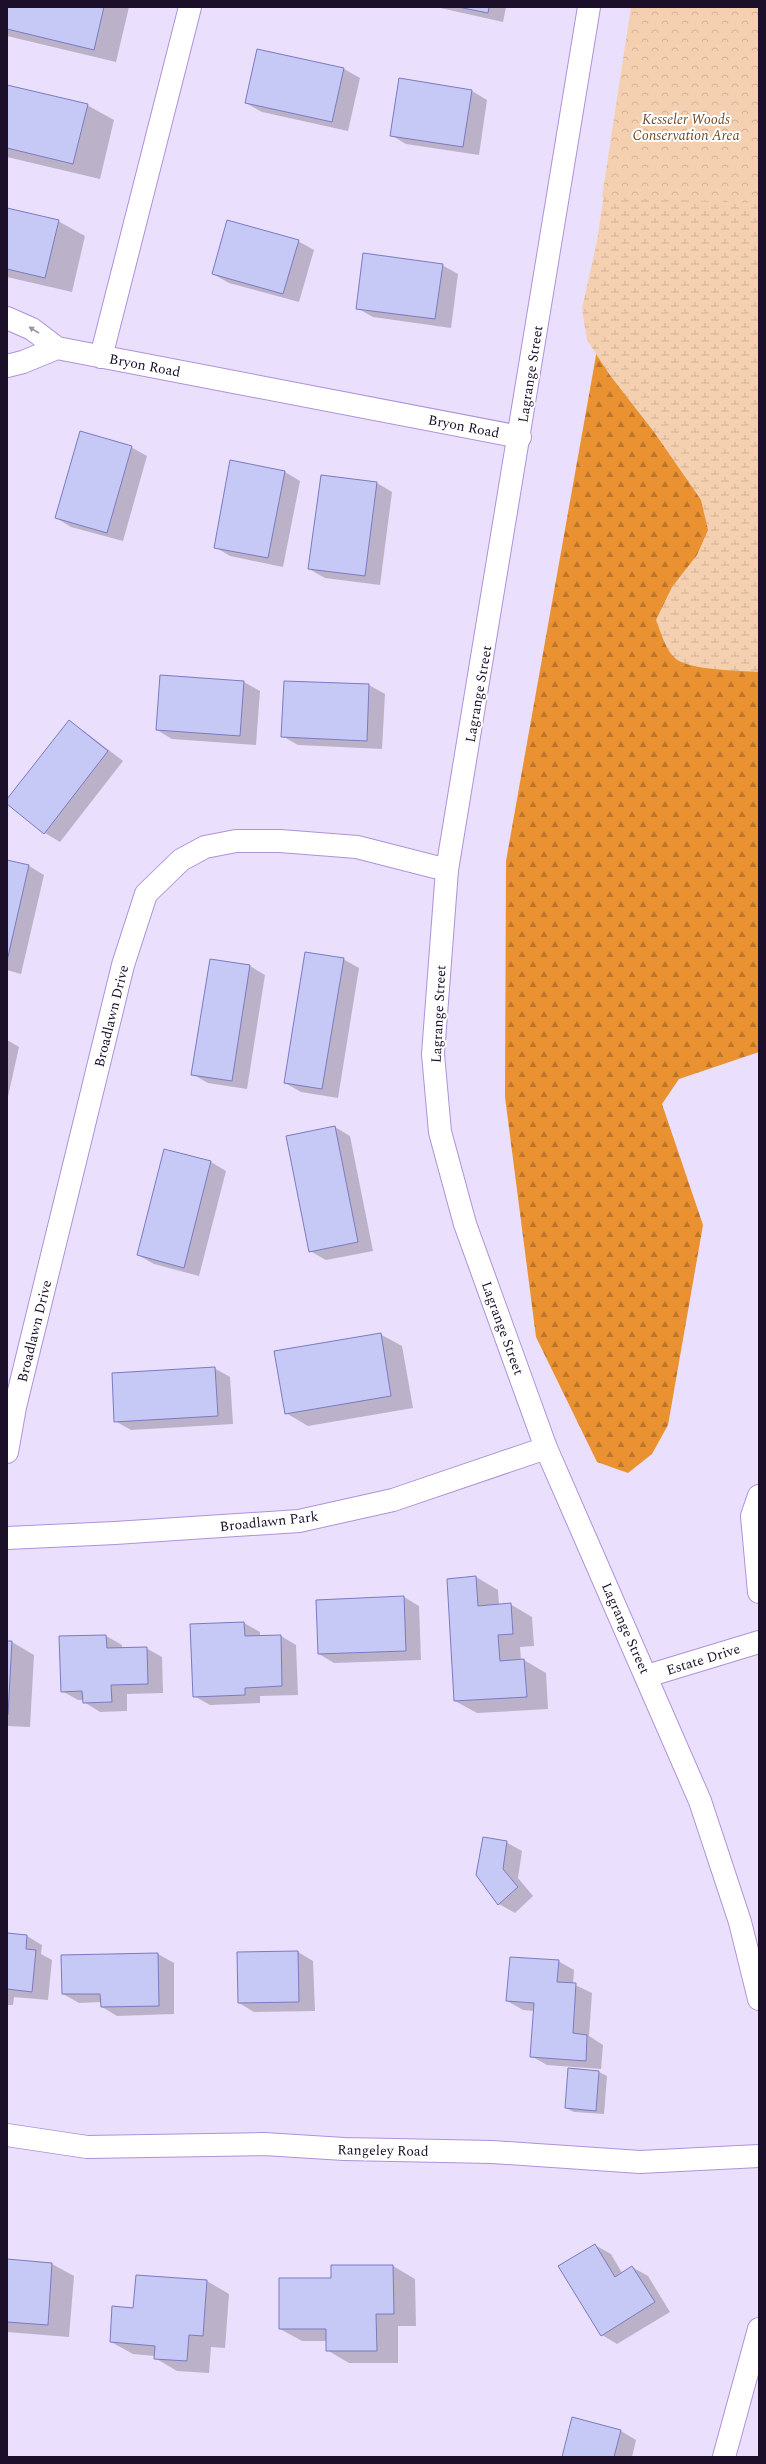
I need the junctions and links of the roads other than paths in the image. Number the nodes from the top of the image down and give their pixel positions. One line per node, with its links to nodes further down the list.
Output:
1 (190, 7): 5 (street, Bryon Road)
2 (589, 7): 7 (street, Lagrange Street)
3 (7, 318): 4 (street, one-way to 3)
4 (57, 348): 5 (street); 6 (street)
5 (102, 357): 7 (street, Bryon Road)
6 (7, 366)
7 (520, 437): 8 (street, Lagrange Street)
8 (447, 870): 9 (street, Lagrange Street); 10 (street, Broadlawn Drive)
9 (546, 1448): 12 (street, Broadlawn Park); 15 (street, Lagrange Street)
10 (7, 1452)
11 (759, 1496): 13 (street)
12 (7, 1538)
13 (759, 1592)
14 (759, 1642): 15 (street, Estate Drive)
15 (647, 1676): 16 (street, Lagrange Street)
16 (759, 1999)
17 (7, 2135): 18 (street, Rangeley Road)
18 (759, 2156)
19 (759, 2329): 20 (street)
20 (724, 2457)

